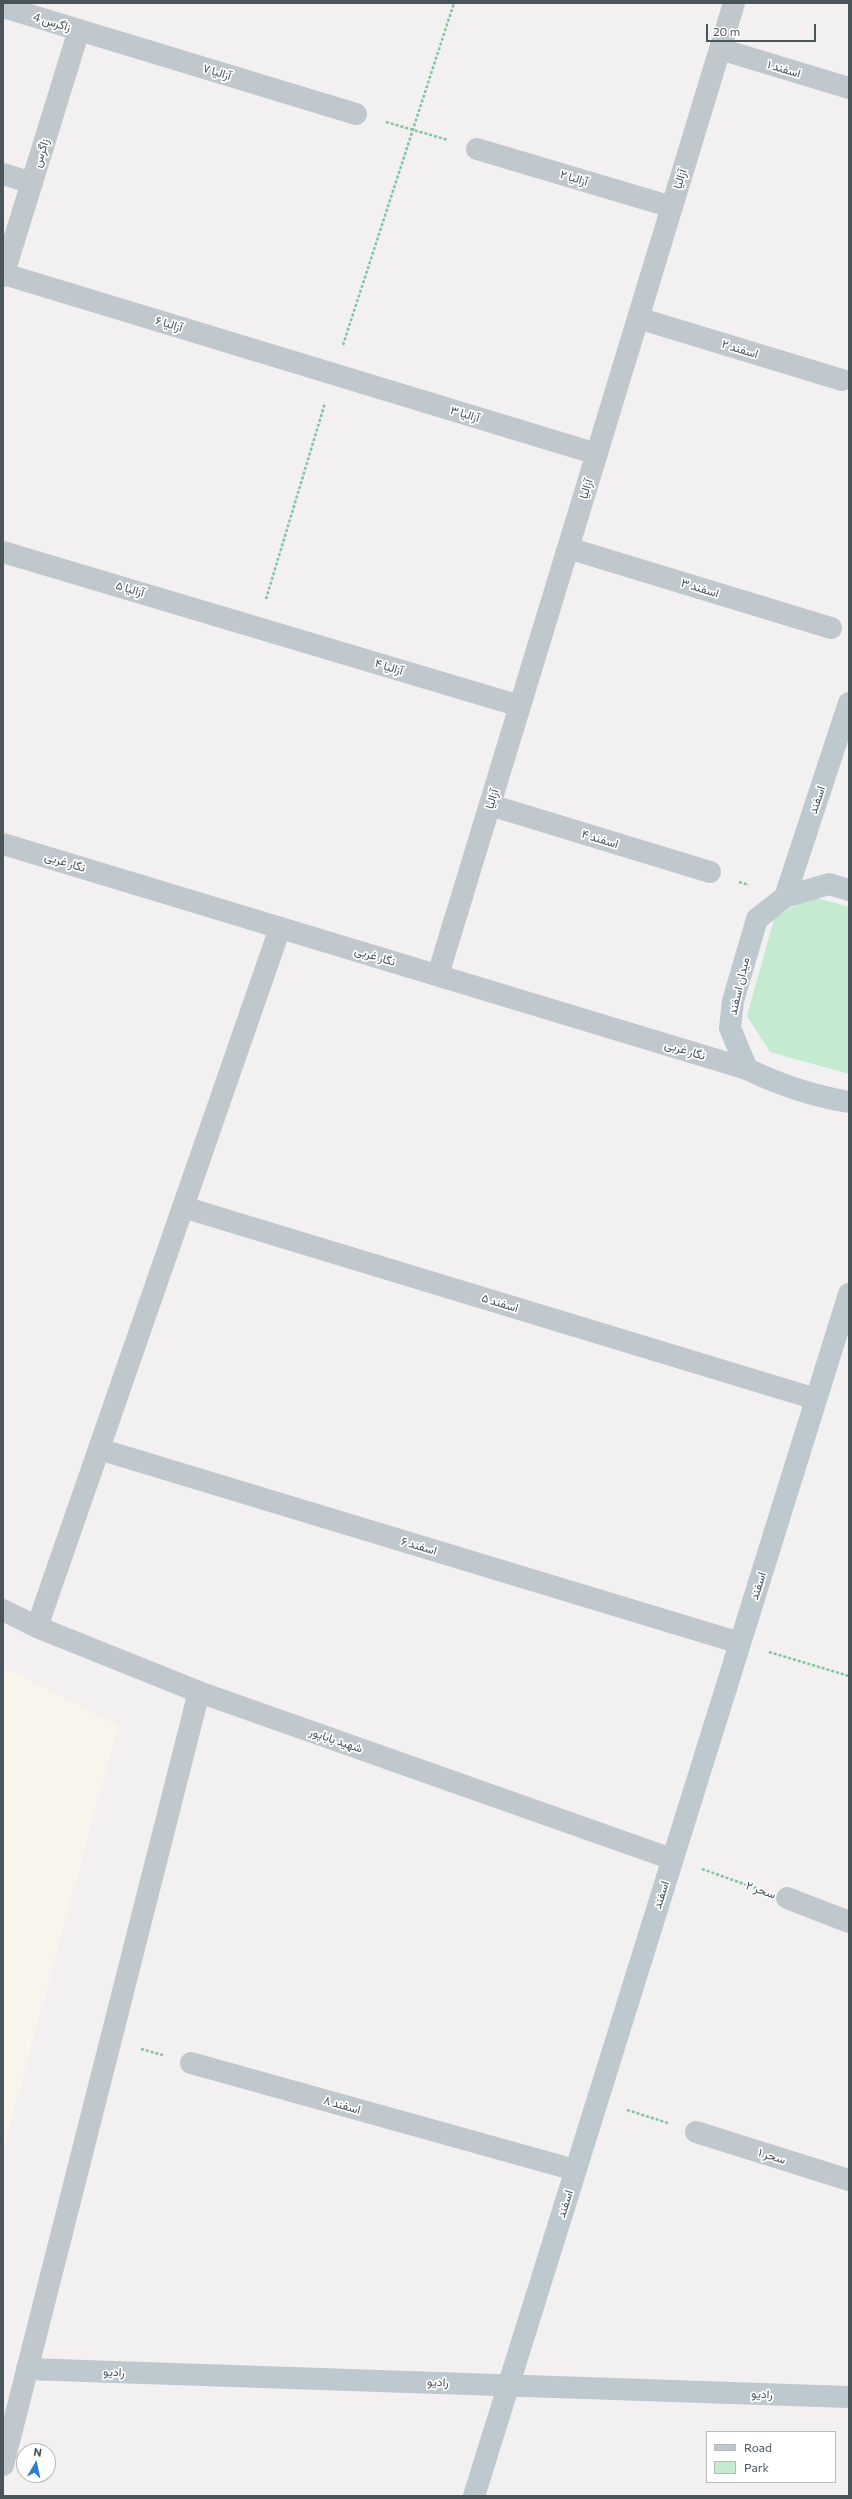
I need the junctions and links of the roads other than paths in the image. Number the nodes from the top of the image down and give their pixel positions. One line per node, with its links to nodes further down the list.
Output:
1 (734, 3): 4 (street, آزالیا)
2 (3, 7): 3 (street, زاگرس 4)
3 (78, 30): 6 (street, آزالیا ۷); 9 (street, زاگرس)
4 (720, 49): 5 (street, اسفند ۱); 10 (street, آزالیا)
5 (849, 88)
6 (356, 114)
7 (477, 149): 10 (street, آزالیا ۲)
8 (3, 174): 9 (street)
9 (32, 183): 11 (street, زاگرس)
10 (672, 207): 12 (street, آزالیا)
11 (3, 275): 13 (street, آزالیا ۶)
12 (638, 318): 14 (street, اسفند ۲); 15 (street, آزالیا)
13 (334, 374): 15 (street, آزالیا ۳)
14 (842, 380)
15 (597, 454): 16 (street, آزالیا)
16 (568, 548): 19 (street, اسفند ۳); 21 (street, آزالیا)
17 (3, 552): 18 (street, آزالیا ۵)
18 (257, 627): 21 (street, آزالیا ۴)
19 (831, 628)
20 (849, 703): 26 (street, اسفند)
21 (520, 706): 22 (street, آزالیا)
22 (490, 805): 24 (street, اسفند ۴); 28 (street, آزالیا)
23 (3, 844): 27 (street, نگار غربی)
24 (710, 872)
25 (849, 890): 26 (street, میدان اسفند)
26 (785, 897): 29 (street, میدان اسفند)
27 (280, 928): 28 (street, نگار غربی); 31 (street)
28 (438, 976): 29 (street, نگار غربی)
29 (747, 1069): 30 (street)
30 (849, 1102)
31 (183, 1207): 33 (street, اسفند ۵); 34 (street)
32 (849, 1294): 33 (street, اسفند)
33 (816, 1399): 37 (street, اسفند)
34 (99, 1449): 36 (street); 37 (street, اسفند ۶)
35 (3, 1610): 36 (street, شهید باباپور)
36 (37, 1626): 38 (street, شهید باباپور)
37 (740, 1643): 39 (street, اسفند)
38 (199, 1692): 39 (street, شهید باباپور); 46 (street)
39 (672, 1859): 44 (street, اسفند)
40 (787, 1898): 41 (street, سحر ۲)
41 (849, 1922)
42 (191, 2063): 44 (street, اسفند ۸)
43 (696, 2132): 45 (street, سحر ۱)
44 (575, 2170): 47 (street, اسفند)
45 (849, 2180)
46 (27, 2369): 47 (street, رادیو); 49 (street)
47 (508, 2384): 48 (street, رادیو); 50 (street, اسفند)
48 (849, 2397)
49 (3, 2464)
50 (474, 2496)

